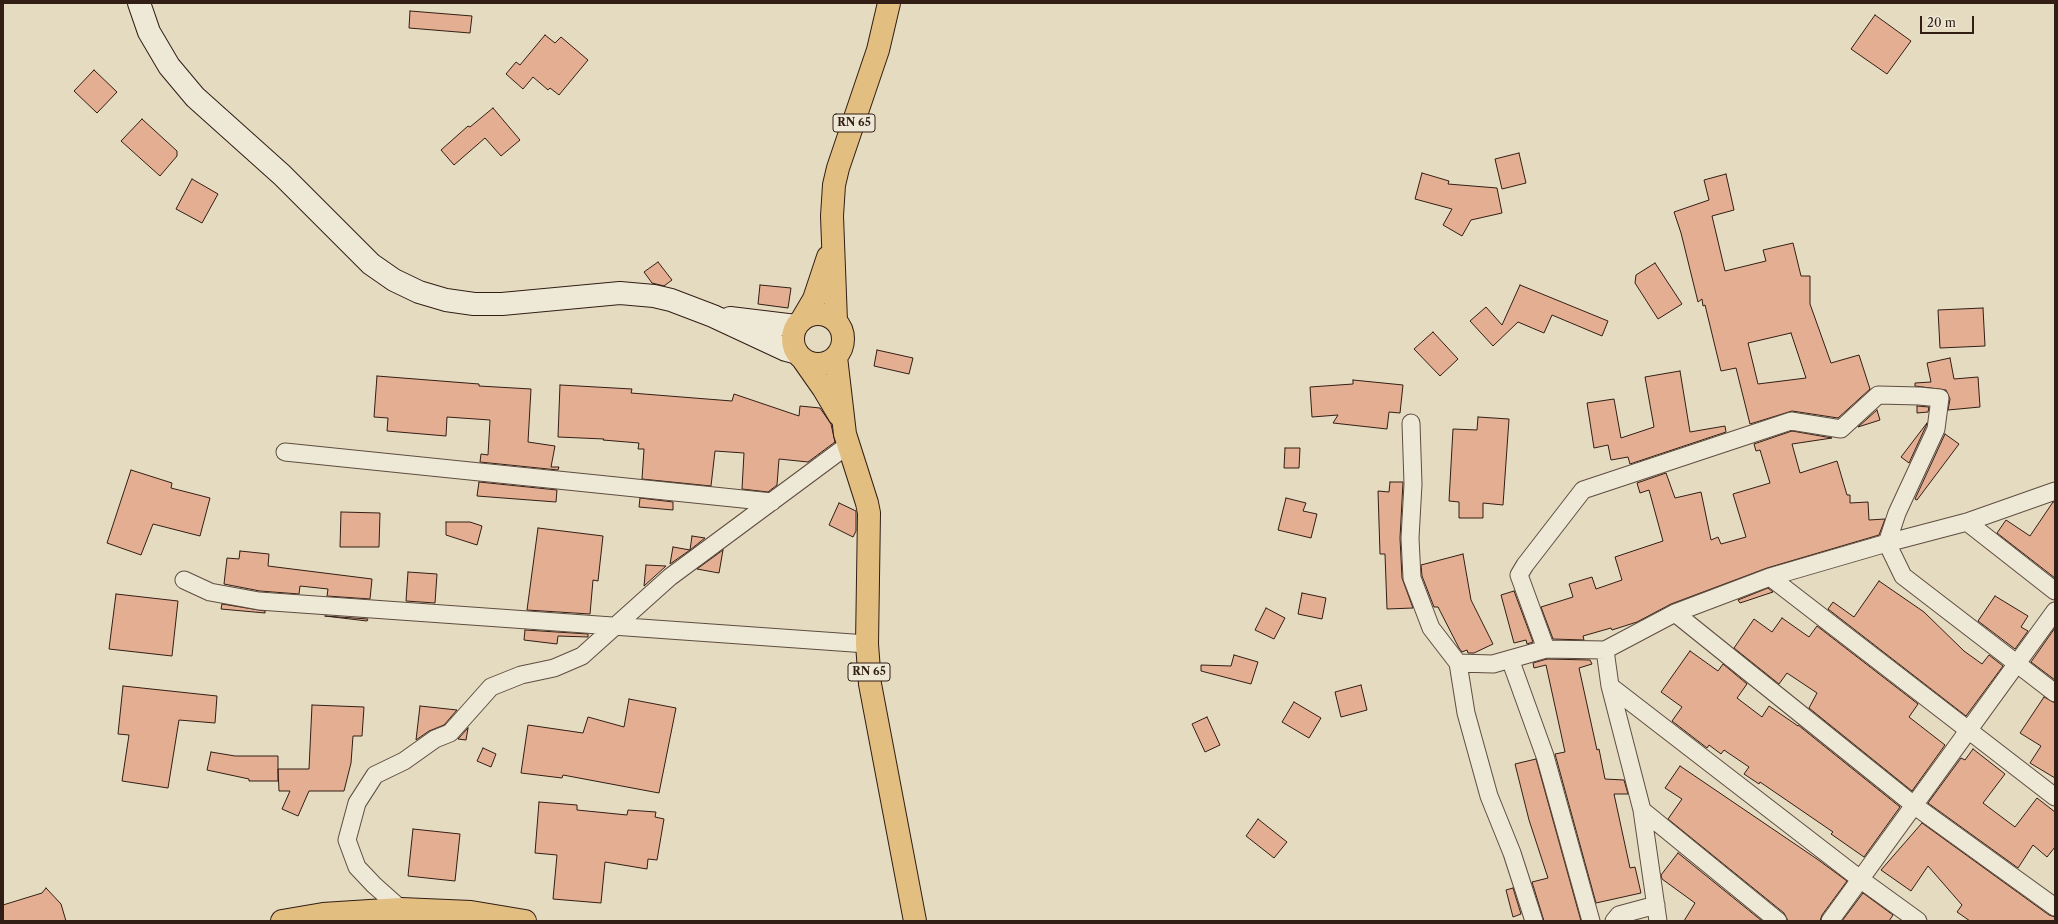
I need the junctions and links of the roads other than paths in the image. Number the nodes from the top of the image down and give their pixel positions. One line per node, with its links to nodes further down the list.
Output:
1 (138, 3): 4 (street)
2 (889, 3): 3 (main road, RN 65)
3 (833, 244): 5 (main road, RN 65); 6 (main road, RN 65)
4 (713, 316): 6 (street); 7 (street)
5 (836, 321): 6 (main road); 8 (main road, RN 65)
6 (799, 323): 7 (main road, RN 65)
7 (800, 356): 8 (main road); 9 (main road, RN 65)
8 (836, 357): 9 (main road, RN 65)
9 (843, 423): 11 (main road, RN 65)
10 (1411, 423): 27 (street)
11 (848, 445): 14 (street); 23 (main road, RN 65)
12 (285, 452): 14 (street)
13 (2055, 491): 15 (street)
14 (772, 502): 22 (street)
15 (1967, 522): 16 (street); 19 (street)
16 (1887, 543): 17 (street); 24 (street); 28 (street)
17 (1770, 577): 21 (street); 31 (street)
18 (184, 580): 22 (street)
19 (2055, 591)
20 (2055, 611): 28 (street)
21 (1675, 613): 25 (street); 33 (street)
22 (612, 626): 23 (street); 37 (street)
23 (867, 644): 41 (main road, RN 65)
24 (1546, 649): 25 (street); 26 (street)
25 (1605, 650): 29 (street)
26 (1510, 659): 27 (street); 43 (street)
27 (1458, 663): 42 (street)
28 (2017, 664): 30 (street); 31 (street)
29 (1610, 686): 34 (street); 35 (street)
30 (2055, 694)
31 (1968, 729): 32 (street); 33 (street)
32 (2055, 797)
33 (1915, 806): 35 (street); 36 (street)
34 (1642, 810): 38 (street); 45 (street)
35 (1860, 879): 46 (street); 47 (street)
36 (2055, 907)
37 (401, 909): 39 (main road); 40 (main road)
38 (1657, 913): 44 (street)
39 (282, 921)
40 (525, 921)
41 (915, 921)
42 (1534, 921)
43 (1591, 921)
44 (1614, 921)
45 (1778, 921)
46 (1830, 921)
47 (1918, 921)

